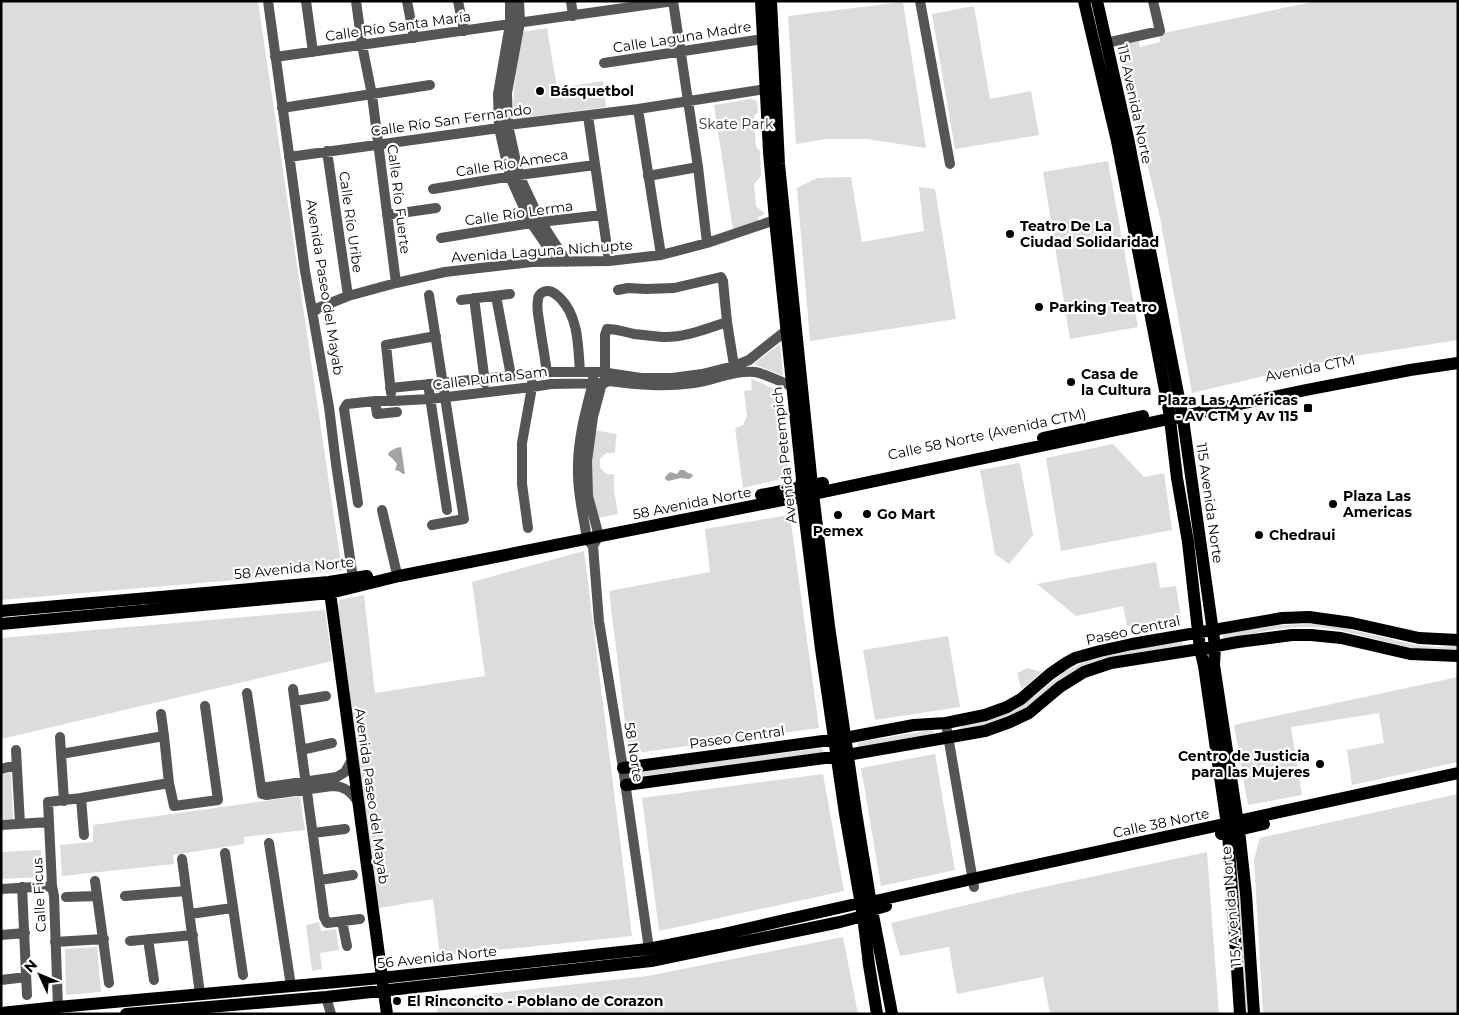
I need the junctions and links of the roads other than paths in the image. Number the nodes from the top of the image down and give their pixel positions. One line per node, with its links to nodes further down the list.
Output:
1 (268, 1): 26 (street, Avenida Paseo del Mayab)
2 (306, 1): 25 (street)
3 (356, 1): 23 (street, Calle Río Fuerte)
4 (407, 1): 20 (street)
5 (458, 1): 19 (street)
6 (510, 1): 18 (street)
7 (519, 1): 18 (street)
8 (571, 1): 17 (street)
9 (674, 1): 16 (street, Calle Río Santa María); 24 (street)
10 (761, 1): 21 (main road, Avenida Petempich)
11 (771, 1): 89 (main road, Avenida Petempich)
12 (920, 1): 40 (street)
13 (1084, 1): 88 (main road, 115 Avenida Norte)
14 (1097, 1): 22 (main road, 115 Avenida Norte)
15 (1153, 1): 22 (street)
16 (623, 5): 17 (street, Calle Río Santa María)
17 (573, 16): 18 (street, Calle Río Santa María)
18 (515, 23): 19 (street, Calle Río Santa María); 35 (street)
19 (464, 31): 20 (street, Calle Río Santa María)
20 (414, 38): 23 (street, Calle Río Santa María)
21 (763, 39): 24 (street, Calle Laguna Madre); 29 (main road, Avenida Petempich)
22 (1106, 43): 88 (main road, 115 Avenida Norte)
23 (362, 45): 25 (street, Calle Río Santa María); 30 (street, Calle Río Fuerte)
24 (681, 51): 27 (street, Calle Laguna Madre); 31 (street)
25 (313, 52): 26 (street, Calle Río Santa María)
26 (275, 58): 32 (street, Avenida Paseo del Mayab)
27 (604, 63)
28 (430, 85): 30 (street)
29 (766, 89): 31 (street, Calle Río San Fernando); 48 (main road, Avenida Petempich)
30 (372, 95): 32 (street); 36 (street, Calle Río Fuerte)
31 (688, 101): 33 (street, Calle Río San Fernando); 41 (street)
32 (282, 108): 38 (street, Avenida Paseo del Mayab)
33 (638, 109): 34 (street, Calle Río San Fernando); 43 (street)
34 (588, 116): 35 (street, Calle Río San Fernando); 39 (street)
35 (503, 127): 36 (street, Calle Río San Fernando); 42 (street)
36 (378, 144): 37 (street, Calle Río San Fernando); 46 (street, Calle Río Fuerte)
37 (327, 151): 38 (street, Calle Río San Fernando); 59 (street, Calle Río Uribe)
38 (289, 157): 63 (street, Avenida Paseo del Mayab)
39 (595, 164): 42 (street, Calle Río Ameca); 47 (street)
40 (950, 164)
41 (698, 167): 43 (street); 51 (street)
42 (514, 176): 44 (street, Calle Río Ameca); 49 (street)
43 (648, 176): 52 (street)
44 (433, 189)
45 (436, 208): 46 (street)
46 (386, 214): 55 (street, Calle Río Fuerte)
47 (602, 215): 49 (street, Calle Río Lerma); 53 (street)
48 (775, 220): 51 (street, Avenida Laguna Nichupte); 65 (main road, Avenida Petempich)
49 (536, 222): 50 (street, Calle Río Lerma); 54 (street)
50 (441, 238)
51 (707, 243): 52 (street, Avenida Laguna Nichupte)
52 (661, 255): 53 (street, Avenida Laguna Nichupte)
53 (609, 261): 54 (street, Avenida Laguna Nichupte)
54 (563, 262): 55 (street, Avenida Laguna Nichupte)
55 (396, 282): 59 (street, Avenida Laguna Nichupte)
56 (618, 290): 64 (street)
57 (510, 294): 60 (street)
58 (429, 295): 66 (street)
59 (348, 296): 63 (street, Avenida Laguna Nichupte)
60 (496, 296): 61 (street); 74 (street)
61 (474, 298): 62 (street); 75 (street)
62 (462, 300)
63 (313, 313): 97 (street, Avenida Paseo del Mayab)
64 (727, 322): 69 (street); 72 (street)
65 (787, 330): 69 (street, Calle Punta Sam); 79 (main road, Avenida Petempich)
66 (436, 336): 77 (street); 81 (street)
67 (1458, 357): 88 (main road, Avenida CTM)
68 (1458, 363): 88 (main road, Avenida CTM)
69 (735, 370): 72 (street, Calle Punta Sam); 76 (street, Calle Punta Sam); 79 (street, Calle Punta Sam)
70 (580, 372): 71 (street, Calle Punta Sam); 71 (street); 76 (street, Calle Punta Sam)
71 (547, 373): 73 (street, Calle Punta Sam)
72 (607, 373): 76 (street, Calle Punta Sam)
73 (531, 374): 74 (street, Calle Punta Sam); 80 (street)
74 (511, 376): 75 (street, Calle Punta Sam)
75 (485, 379): 77 (street, Calle Punta Sam); 82 (street)
76 (596, 380): 80 (street, Calle Punta Sam); 95 (street, 58 Norte)
77 (443, 383): 78 (street, Calle Punta Sam); 83 (street)
78 (428, 384): 81 (street, Calle Punta Sam); 84 (street)
79 (792, 386): 89 (main road, Avenida Petempich)
80 (532, 387): 82 (street, Calle Punta Sam); 94 (street)
81 (390, 388): 86 (street)
82 (486, 392): 83 (street, Calle Punta Sam)
83 (445, 397): 84 (street, Calle Punta Sam); 93 (street)
84 (430, 399): 86 (street, Calle Punta Sam); 92 (street)
85 (376, 401): 86 (street, Calle Punta Sam); 87 (street); 90 (street, Calle Punta Sam)
86 (392, 401)
87 (397, 412)
88 (1176, 414): 89 (main road, Calle 58 Norte (Avenida CTM)); 104 (main road, 115 Avenida Norte); 105 (main road, 115 Avenida Norte)
89 (807, 490): 95 (main road, 58 Avenida Norte); 120 (main road, Avenida Petempich)
90 (358, 503)
91 (382, 510): 96 (street)
92 (447, 510)
93 (432, 526)
94 (528, 528)
95 (592, 537): 96 (main road, 58 Avenida Norte); 98 (main road, 58 Avenida Norte); 128 (street, 58 Norte)
96 (396, 570): 97 (main road, 58 Avenida Norte)
97 (353, 578): 98 (main road, 58 Avenida Norte)
98 (334, 588): 99 (main road, 58 Avenida Norte); 126 (main road, Avenida Paseo del Mayab)
99 (186, 600): 100 (main road, 58 Avenida Norte); 102 (main road, 58 Avenida Norte)
100 (51, 606): 101 (main road, 58 Avenida Norte); 102 (main road)
101 (1, 611)
102 (52, 620): 103 (main road, 58 Avenida Norte)
103 (1, 624)
104 (1212, 630): 105 (main road, Paseo Central); 106 (main road, Paseo Central); 107 (main road, 115 Avenida Norte)
105 (1199, 632): 108 (main road, 115 Avenida Norte); 116 (main road, Paseo Central)
106 (1458, 640)
107 (1215, 646): 108 (main road, Paseo Central); 109 (main road, Paseo Central); 142 (main road, 115 Avenida Norte)
108 (1200, 649): 119 (main road, Paseo Central); 142 (main road, 115 Avenida Norte)
109 (1458, 656)
110 (293, 689): 113 (street)
111 (248, 693): 134 (street)
112 (326, 696): 113 (street)
113 (295, 701): 123 (street)
114 (205, 706): 133 (street)
115 (161, 714): 117 (street)
116 (946, 723): 119 (street); 120 (main road, Paseo Central)
117 (164, 736): 124 (street); 133 (street)
118 (60, 737): 124 (street)
119 (948, 738): 125 (main road, Paseo Central); 152 (street)
120 (840, 739): 125 (main road, Avenida Petempich); 128 (main road, Paseo Central)
121 (332, 743): 123 (street)
122 (16, 750): 127 (street)
123 (301, 750): 134 (street)
124 (60, 754): 137 (street)
125 (842, 755): 135 (main road, Paseo Central); 161 (main road, Avenida Petempich)
126 (352, 760): 131 (street); 138 (main road, Avenida Paseo del Mayab)
127 (16, 766): 129 (street); 140 (street)
128 (623, 768): 135 (street, 58 Norte)
129 (1, 769)
130 (1458, 773): 142 (main road, Calle 38 Norte)
131 (332, 782): 134 (street); 138 (street)
132 (1458, 782): 142 (main road, Calle 38 Norte)
133 (169, 783): 136 (street)
134 (307, 785): 144 (street)
135 (626, 785): 174 (street, 58 Norte)
136 (81, 798): 137 (street); 145 (street)
137 (64, 801): 139 (street)
138 (359, 803): 181 (main road, Avenida Paseo del Mayab)
139 (46, 819): 140 (street); 153 (street, Calle Ficus)
140 (20, 824): 141 (street)
141 (1, 825)
142 (1233, 827): 152 (main road, Calle 38 Norte); 196 (main road, 115 Avenida Norte); 197 (main road, 115 Avenida Norte)
143 (345, 829): 144 (street)
144 (313, 833): 150 (street)
145 (84, 835)
146 (270, 843): 182 (street)
147 (225, 853): 160 (street)
148 (182, 859): 156 (street)
149 (352, 875): 150 (street)
150 (320, 880): 164 (street)
151 (95, 882): 157 (street)
152 (973, 883): 161 (main road, Calle 38 Norte)
153 (47, 886): 154 (street); 171 (street, Calle Ficus)
154 (22, 888): 155 (street); 166 (street)
155 (1, 889)
156 (186, 891): 158 (street); 162 (street)
157 (97, 896): 159 (street); 170 (street)
158 (125, 896)
159 (66, 897)
160 (232, 908): 162 (street); 176 (street)
161 (866, 908): 165 (main road, 56 Avenida Norte); 174 (main road, 56 Avenida Norte); 175 (main road); 195 (main road)
162 (190, 914): 168 (street)
163 (360, 919): 164 (street)
164 (342, 921): 173 (street)
165 (840, 922): 174 (main road, 56 Avenida Norte); 175 (main road)
166 (25, 933): 167 (street); 177 (street)
167 (1, 935)
168 (193, 935): 169 (street); 183 (street)
169 (148, 939): 172 (street); 179 (street)
170 (104, 940): 171 (street); 180 (street)
171 (59, 941): 187 (street, Calle Ficus)
172 (130, 941)
173 (347, 946)
174 (650, 955): 181 (main road, 56 Avenida Norte)
175 (869, 965): 194 (main road)
176 (243, 975)
177 (26, 977): 178 (street); 184 (street)
178 (1, 980)
179 (154, 980)
180 (109, 984)
181 (382, 985): 182 (main road, 56 Avenida Norte); 185 (main road, 56 Avenida Norte); 193 (main road, Avenida Paseo del Mayab)
182 (291, 986): 183 (main road, 56 Avenida Norte); 186 (main road)
183 (196, 994): 188 (main road, 56 Avenida Norte); 189 (main road)
184 (27, 995)
185 (326, 997): 186 (main road, 56 Avenida Norte); 192 (street)
186 (293, 999): 189 (main road, 56 Avenida Norte)
187 (58, 1006): 188 (main road, 56 Avenida Norte); 190 (main road, 56 Avenida Norte)
188 (113, 1008)
189 (194, 1011): 191 (main road, 56 Avenida Norte)
190 (4, 1013)
191 (126, 1014)
192 (331, 1014)
193 (387, 1014)
194 (877, 1014)
195 (892, 1014)
196 (1240, 1014)
197 (1254, 1014)

